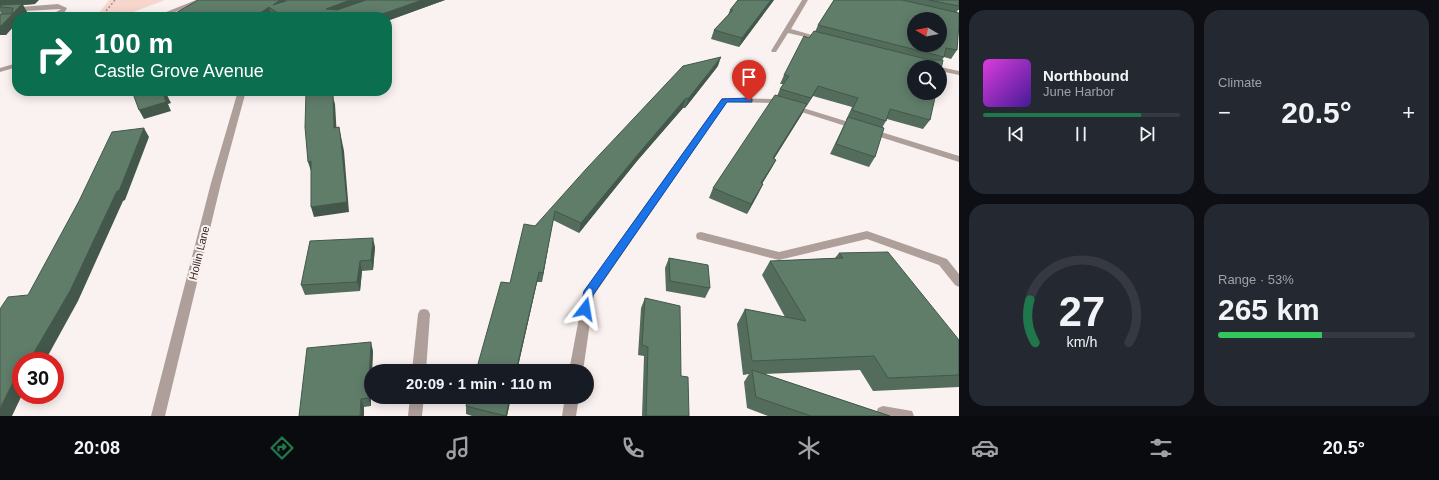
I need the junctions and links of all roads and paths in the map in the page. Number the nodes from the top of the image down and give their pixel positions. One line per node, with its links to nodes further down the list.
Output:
1 (115, 0): 5 (path)
2 (201, 0): 6 (street)
3 (805, 0): 8 (street)
4 (61, 12): 7 (street)
5 (105, 12)
6 (170, 12)
7 (0, 13)
8 (786, 30): 9 (street); 10 (street)
9 (830, 41)
10 (774, 51)
11 (12, 66): 12 (street)
12 (0, 70)
13 (947, 70): 14 (street)
14 (959, 73)
15 (241, 96): 25 (street, Hollin Lane)
16 (959, 159): 21 (street)
17 (701, 236): 18 (street)
18 (959, 282)
19 (424, 314): 20 (street)
20 (420, 364)
21 (577, 364)
22 (416, 404): 26 (street)
23 (571, 404): 27 (street)
24 (883, 413): 28 (street)
25 (158, 416)
26 (415, 416)
27 (569, 416)
28 (907, 416)

